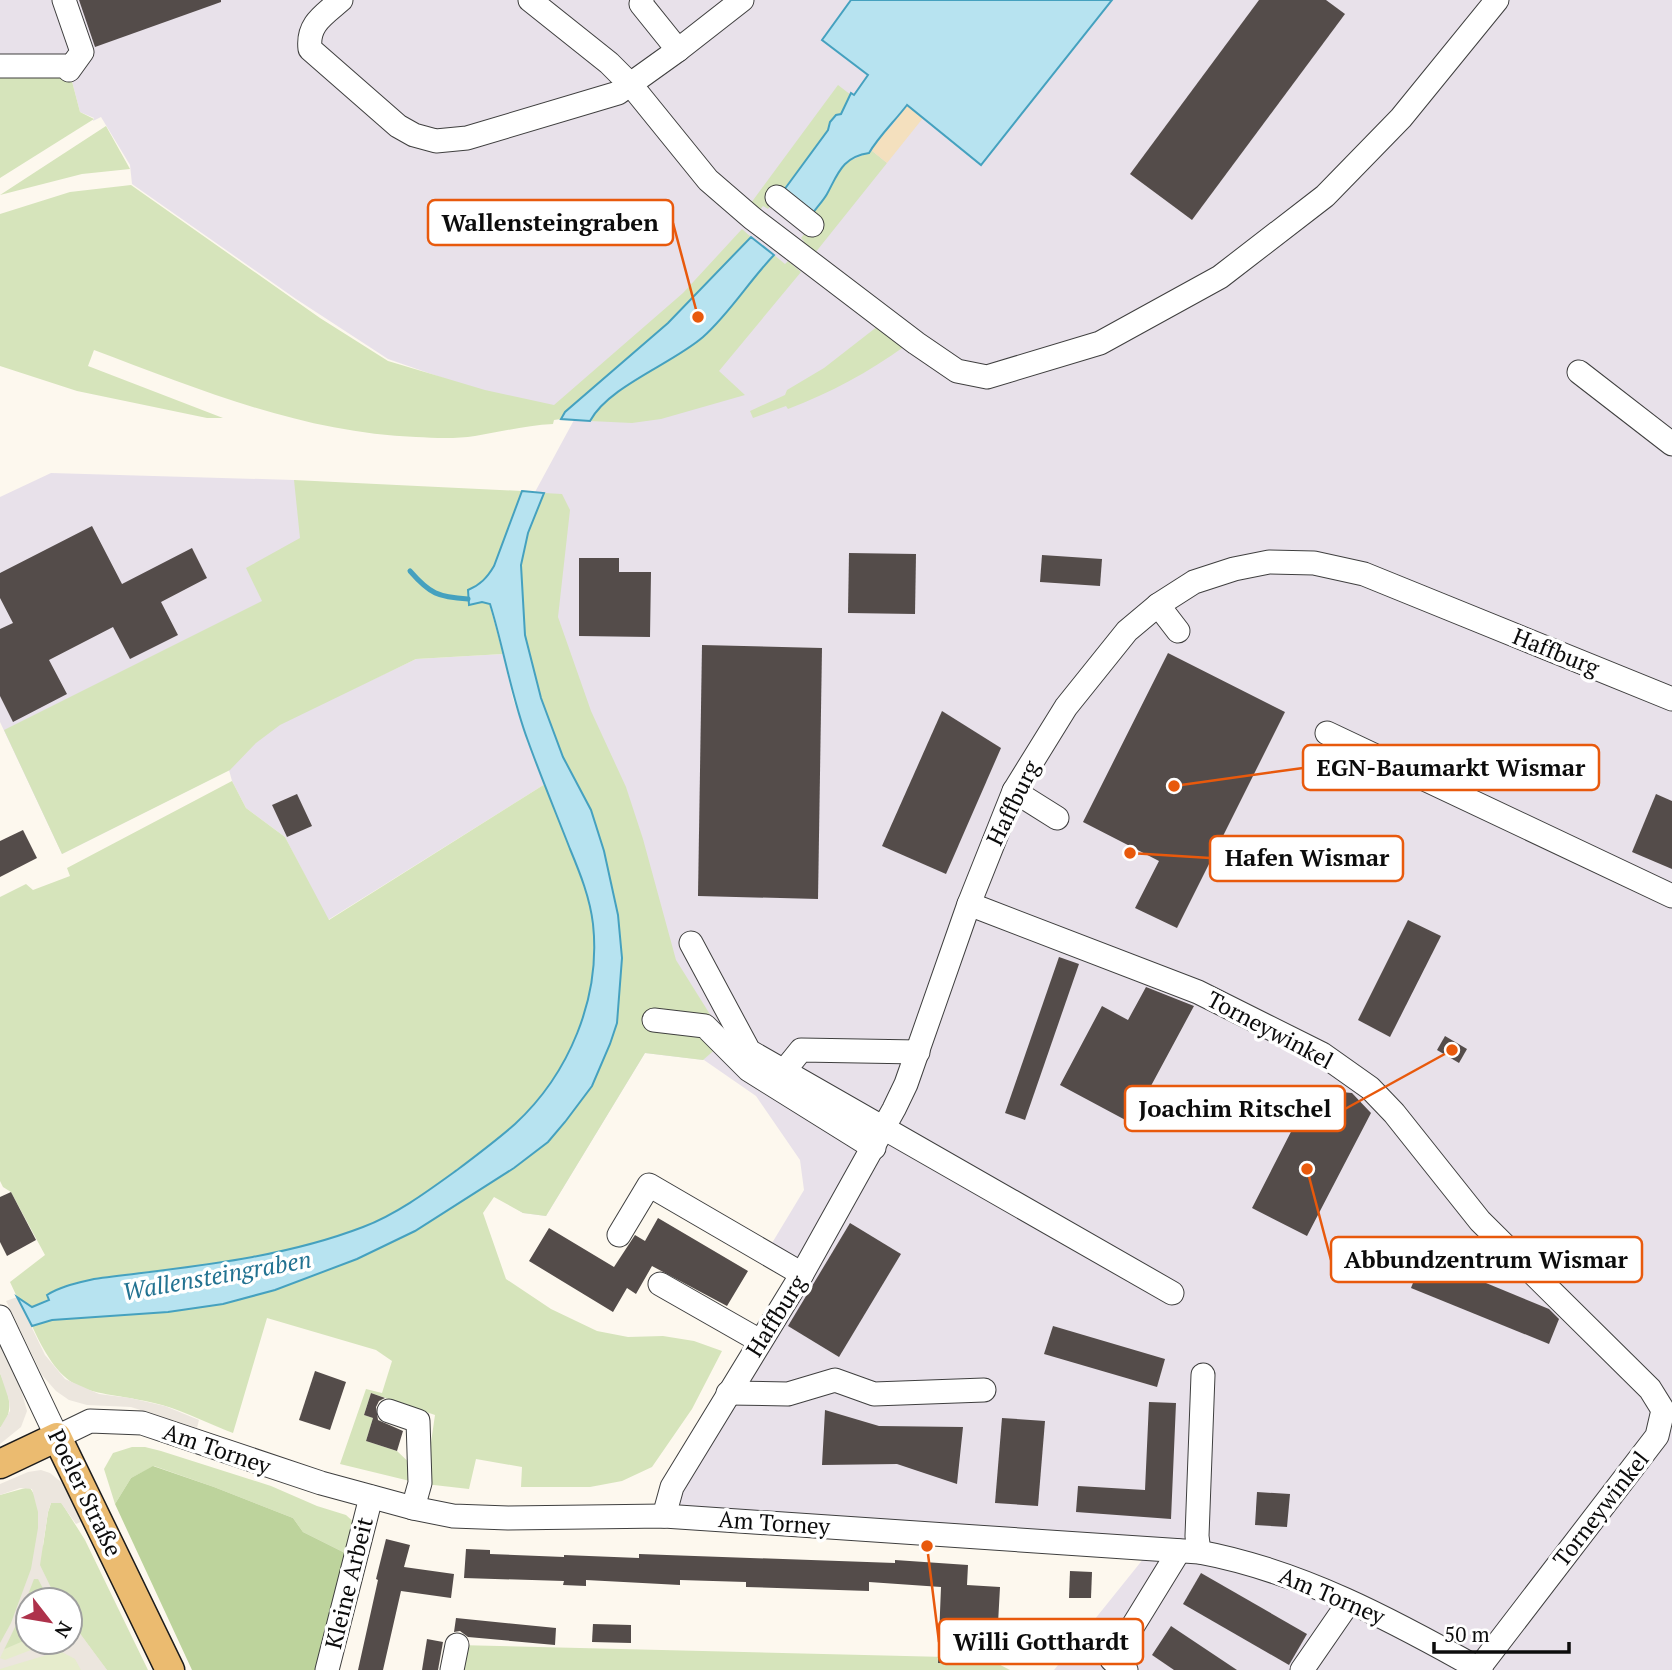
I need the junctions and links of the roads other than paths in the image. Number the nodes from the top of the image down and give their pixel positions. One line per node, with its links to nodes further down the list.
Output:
1 (64, 0): 8 (street)
2 (341, 0): 9 (street)
3 (530, 0): 9 (street)
4 (642, 0): 7 (street)
5 (742, 0): 7 (street)
6 (1497, 0): 9 (street)
7 (678, 50): 9 (street)
8 (0, 66)
9 (631, 85)
10 (777, 197): 11 (street)
11 (812, 225)
12 (1579, 372): 13 (street)
13 (1672, 444)
14 (1158, 604): 15 (street); 16 (street, Haffburg); 18 (street, Haffburg)
15 (1178, 631)
16 (1672, 699)
17 (1327, 733): 20 (street)
18 (1014, 791): 19 (street); 21 (street, Haffburg)
19 (1057, 818)
20 (1672, 896)
21 (969, 904): 24 (street, Haffburg); 36 (street, Torneywinkel)
22 (691, 943): 25 (street)
23 (654, 1020): 26 (street)
24 (918, 1052): 25 (street); 26 (street, Haffburg)
25 (784, 1071): 26 (street)
26 (879, 1138): 28 (street, Haffburg); 30 (street)
27 (619, 1235): 28 (street)
28 (802, 1274): 32 (street, Haffburg)
29 (660, 1284): 32 (street)
30 (1171, 1293)
31 (0, 1317): 38 (street, Poeler Straße)
32 (760, 1341): 35 (street, Haffburg)
33 (1203, 1375): 43 (street)
34 (984, 1390): 35 (street)
35 (728, 1394): 42 (street, Haffburg)
36 (1668, 1406): 47 (street, Torneywinkel)
37 (389, 1411): 41 (street)
38 (57, 1437): 39 (main road); 40 (street, Am Torney); 48 (main road, Poeler Straße)
39 (0, 1464)
40 (371, 1497): 41 (street, Am Torney); 49 (street, Kleine Arbeit)
41 (413, 1508): 42 (street, Am Torney)
42 (664, 1516): 43 (street, Am Torney)
43 (1189, 1552): 44 (street, Am Torney); 51 (street)
44 (1349, 1602): 46 (street, Am Torney); 52 (street)
45 (457, 1645): 50 (street)
46 (1450, 1662): 47 (street, Am Torney)
47 (1480, 1669)
48 (170, 1670)
49 (327, 1670)
50 (452, 1670)
51 (1126, 1670)
52 (1302, 1670)

